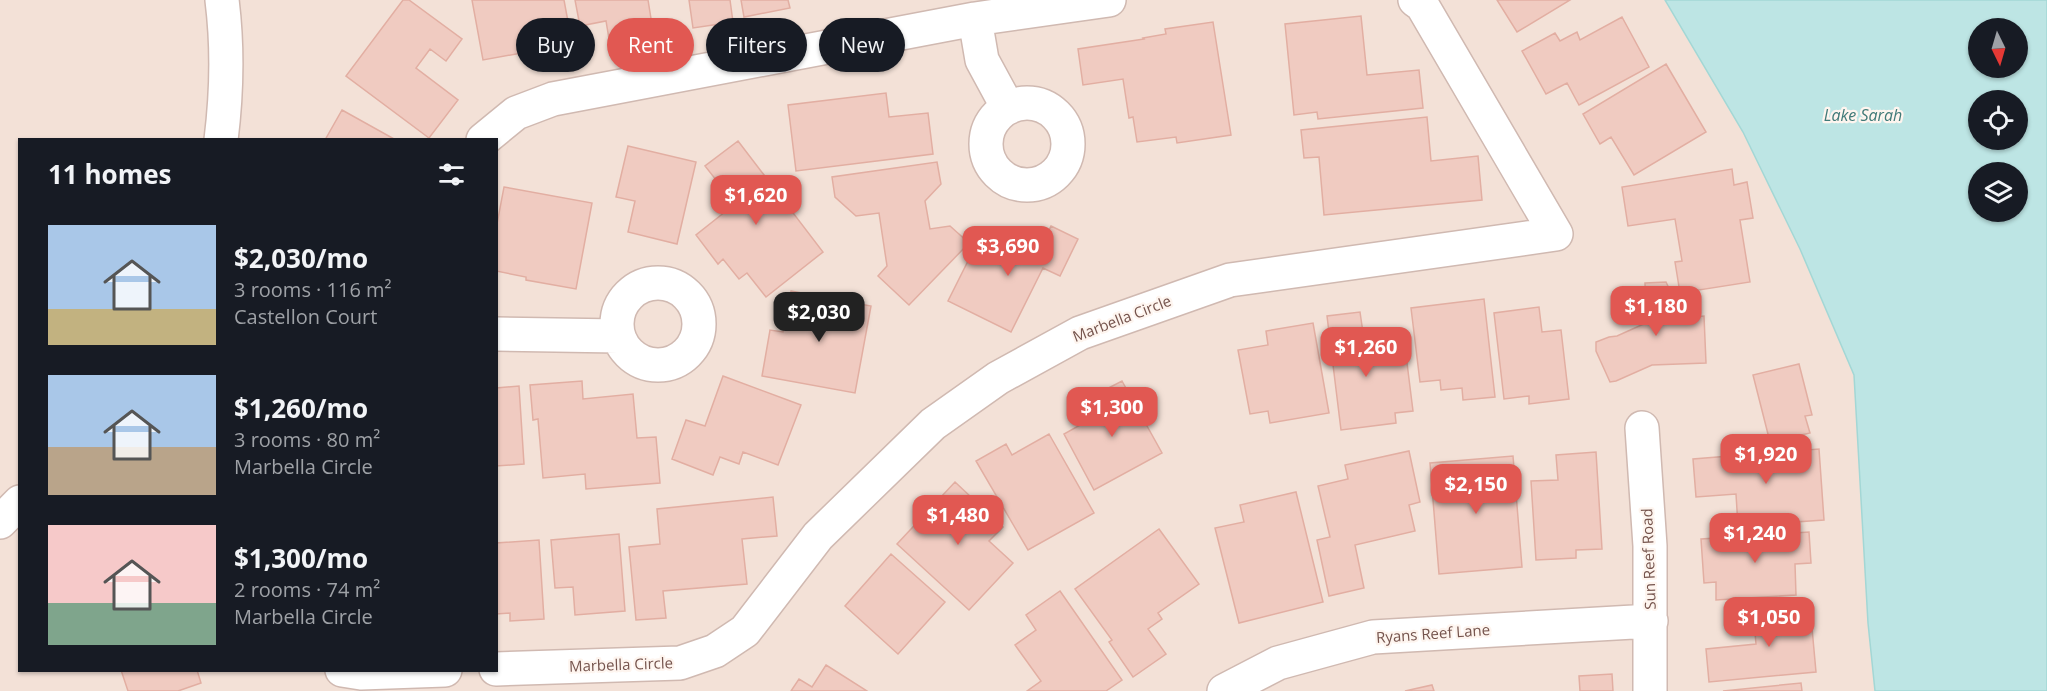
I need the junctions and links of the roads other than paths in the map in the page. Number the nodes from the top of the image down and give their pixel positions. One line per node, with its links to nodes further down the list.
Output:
1 (222, 0): 6 (street)
2 (1109, 0): 4 (street)
3 (1415, 0): 14 (street, Marbella Circle)
4 (975, 18): 5 (street); 7 (street)
5 (1008, 108)
6 (221, 138)
7 (485, 138)
8 (498, 334): 9 (street)
9 (618, 336)
10 (1642, 428): 13 (street, Sun Reef Road)
11 (18, 504): 12 (street)
12 (0, 522)
13 (1651, 621): 17 (street, Ryans Reef Lane); 18 (street, Sun Reef Road)
14 (498, 669)
15 (355, 672): 16 (street)
16 (389, 672)
17 (1224, 691)
18 (1650, 691)

